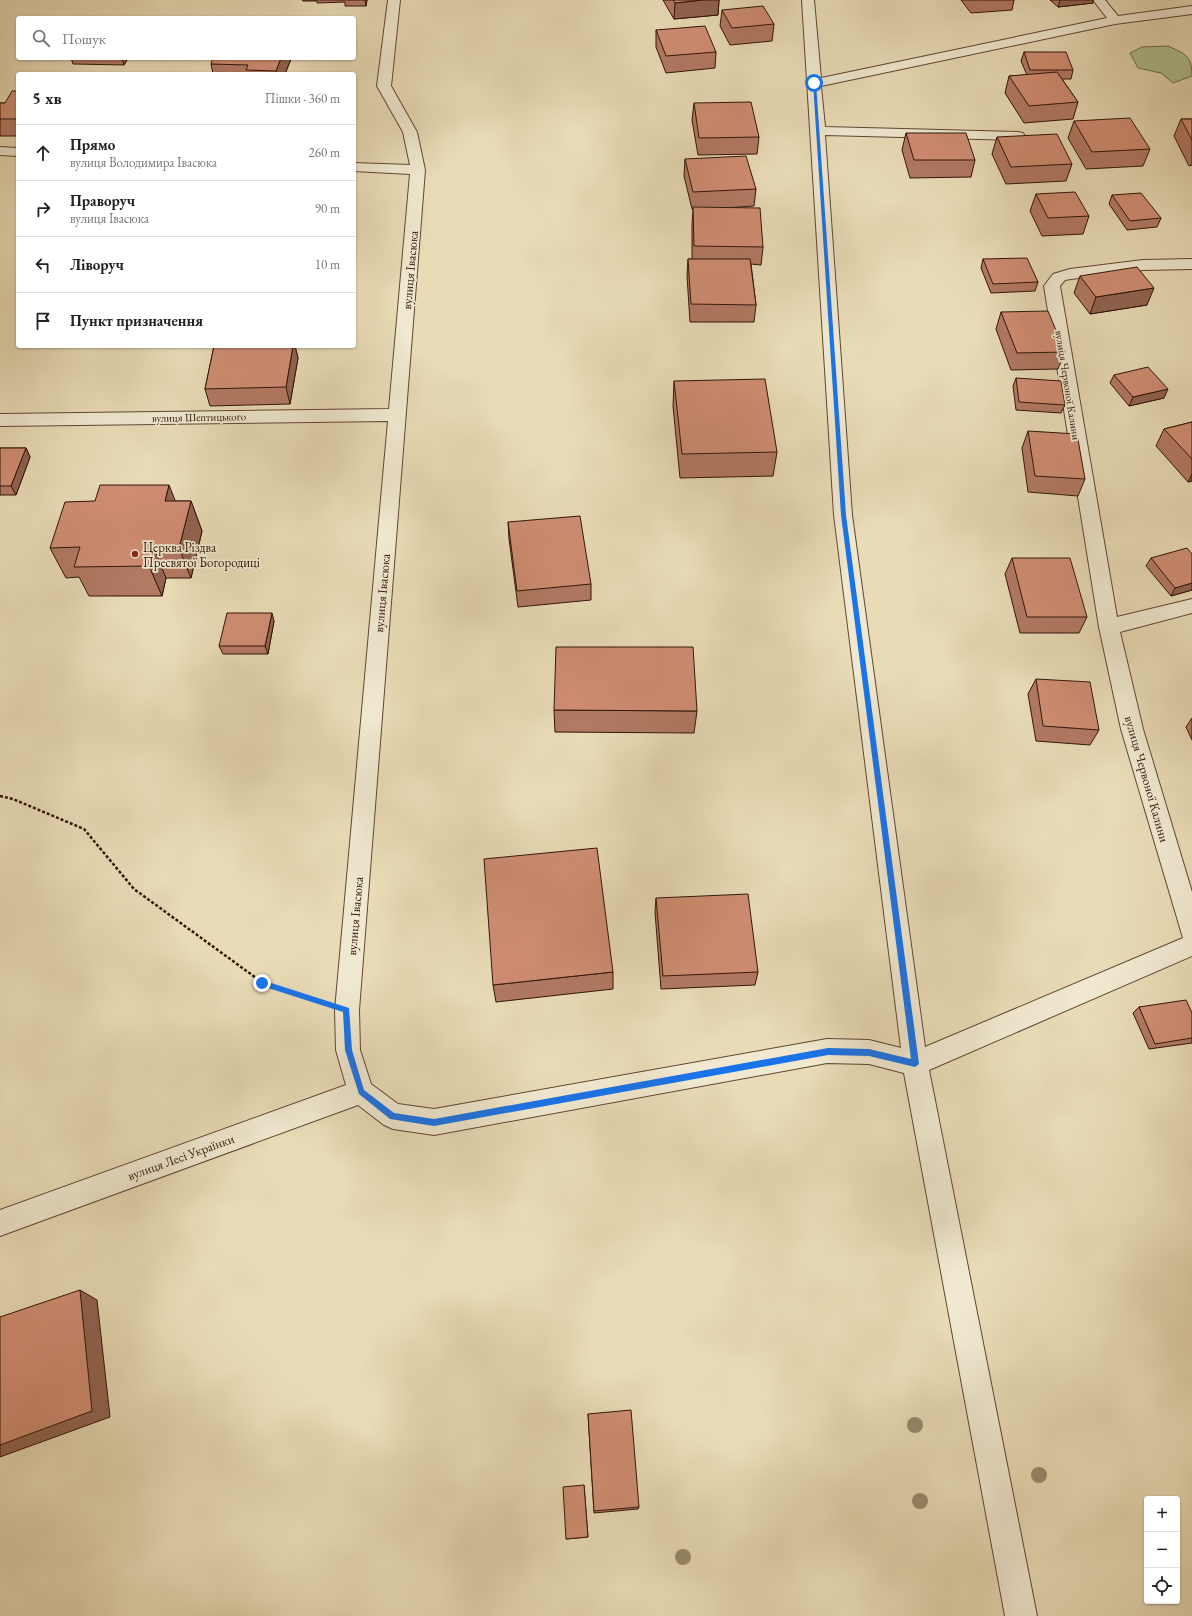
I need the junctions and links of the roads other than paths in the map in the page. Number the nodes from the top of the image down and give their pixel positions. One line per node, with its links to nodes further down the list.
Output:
1 (394, 0): 12 (street, вулиця Івасюка)
2 (808, 0): 6 (street)
3 (1099, 0): 5 (street)
4 (1192, 10): 5 (street)
5 (1115, 20): 6 (street)
6 (814, 83): 7 (street)
7 (818, 131): 8 (street); 20 (street)
8 (1018, 136)
9 (0, 151): 10 (street)
10 (16, 152)
11 (356, 167): 12 (street)
12 (418, 170): 14 (street, вулиця Івасюка)
13 (1192, 264): 17 (street, вулиця Червоної Калини)
14 (398, 415): 15 (street, вулиця Шептицького); 21 (street, вулиця Івасюка)
15 (0, 420)
16 (1192, 606): 17 (street)
17 (1109, 626): 18 (street, вулиця Червоної Калини)
18 (1192, 931)
19 (1192, 945): 20 (street)
20 (915, 1064): 21 (street); 23 (street)
21 (361, 1092): 22 (street, вулиця Лесі Українки)
22 (0, 1223)
23 (1021, 1616)

